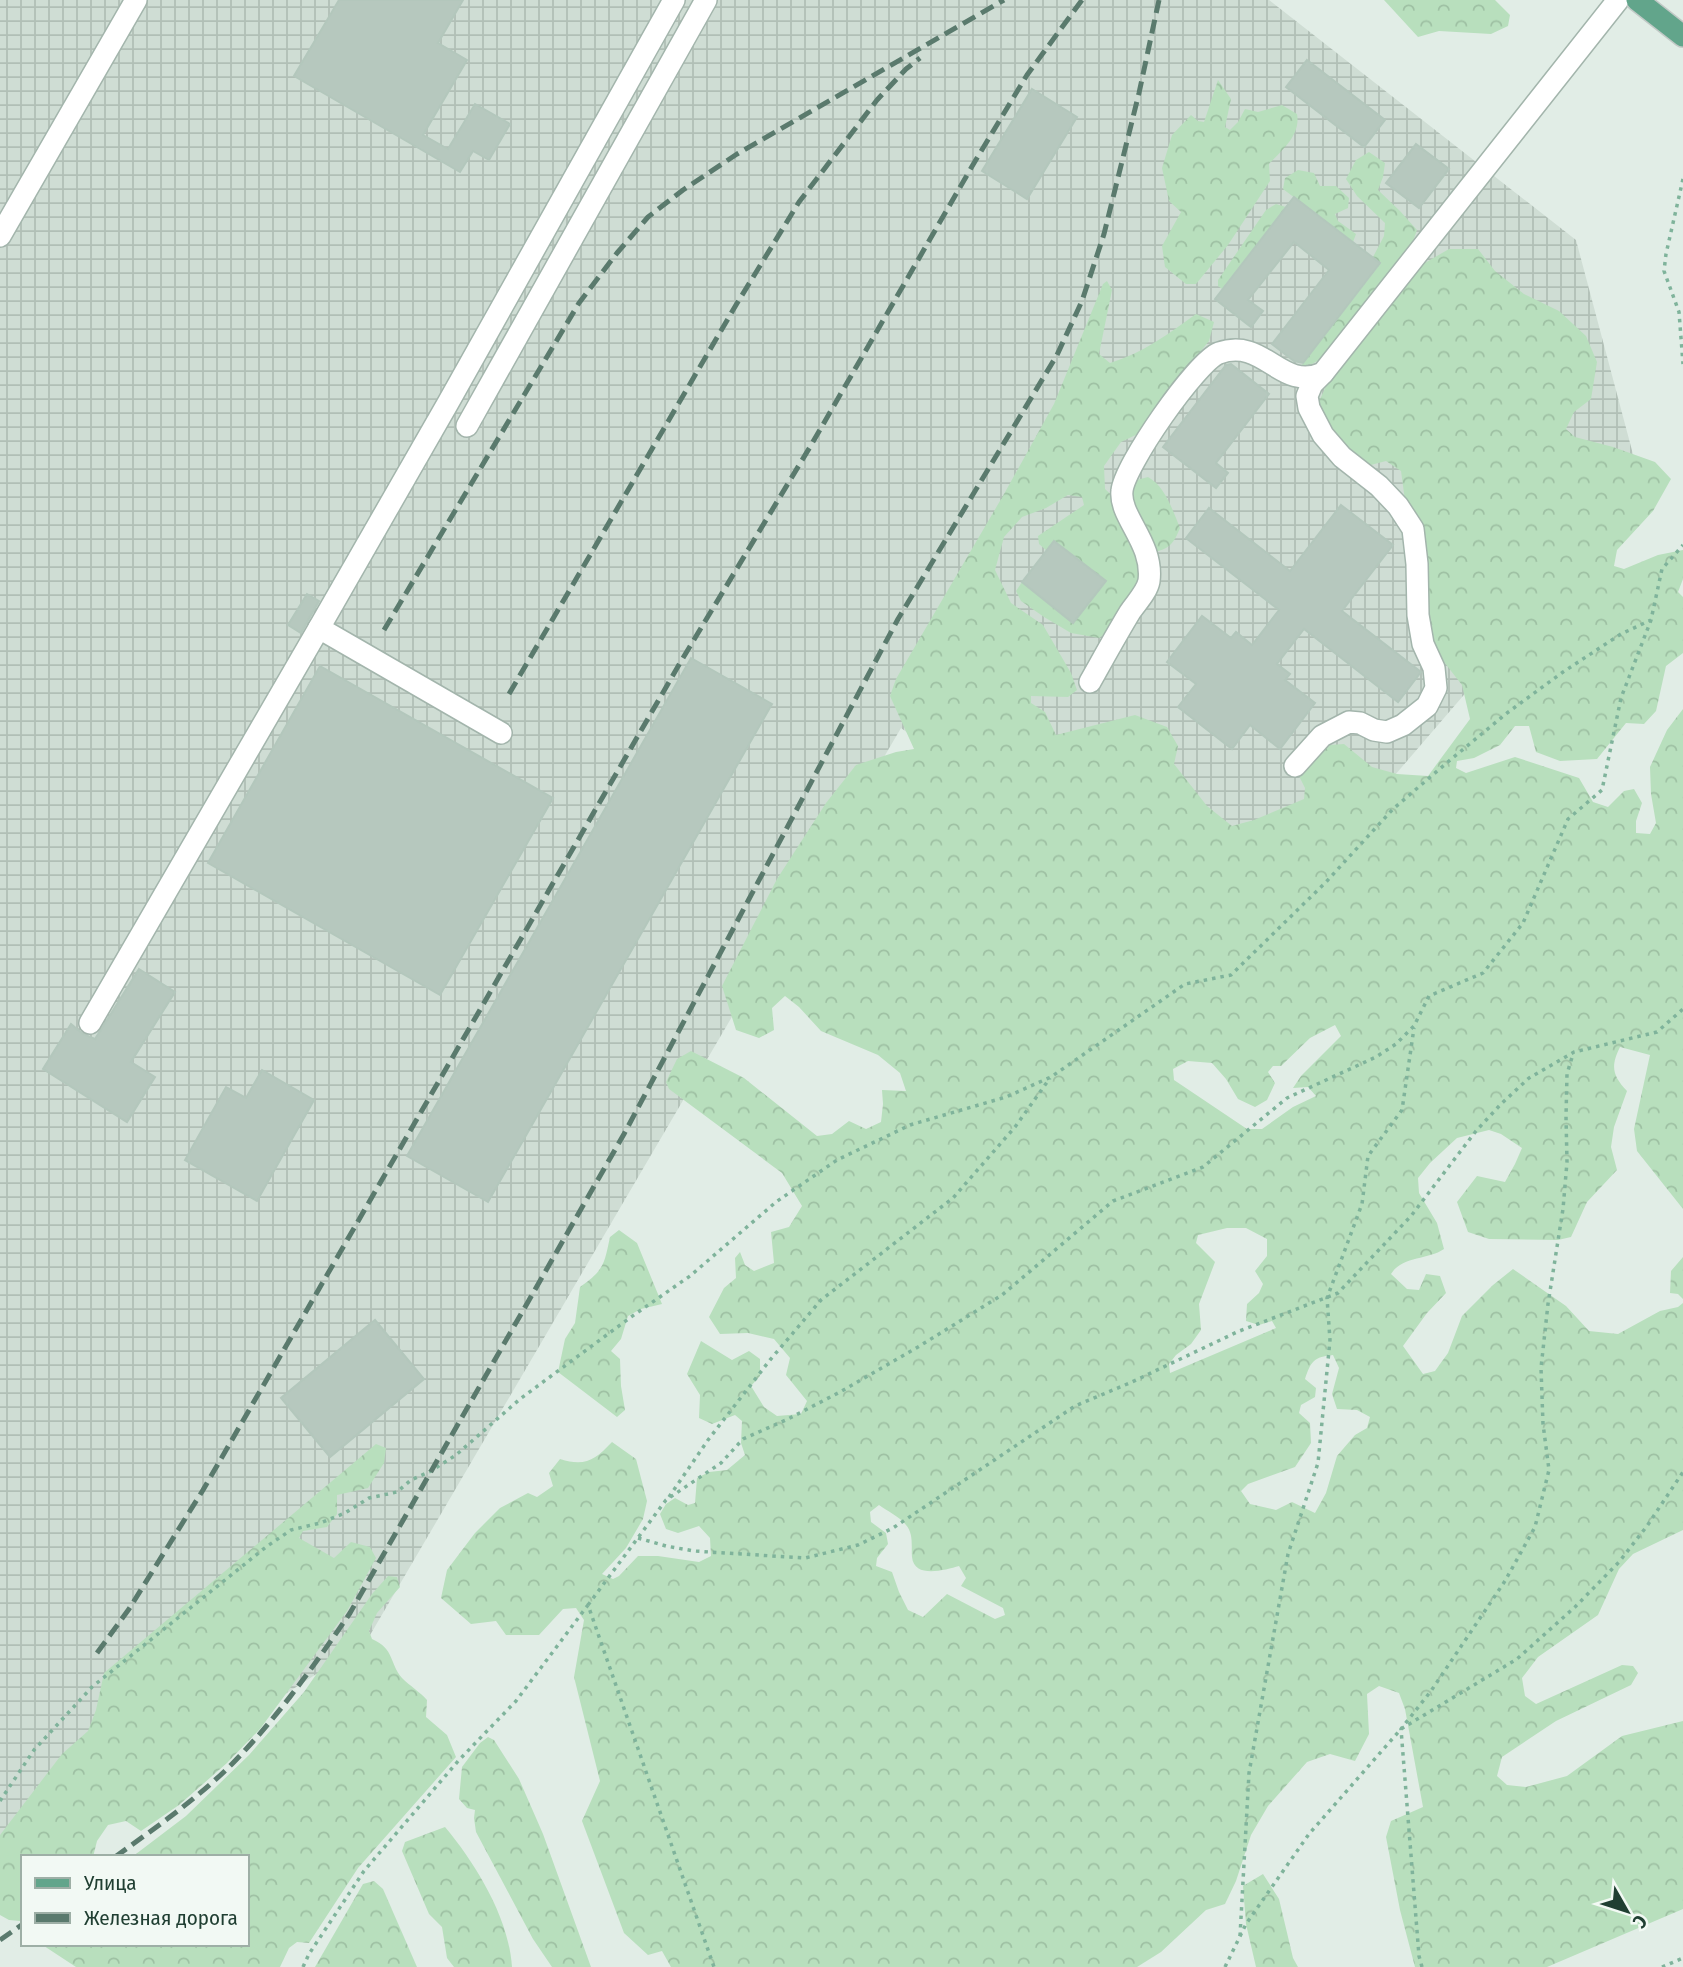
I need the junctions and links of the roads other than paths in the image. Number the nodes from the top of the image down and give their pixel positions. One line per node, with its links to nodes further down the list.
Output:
1 (136, 0): 7 (street)
2 (674, 0): 12 (street)
3 (706, 0): 11 (street)
4 (1618, 0): 8 (street)
5 (1637, 0): 6 (main road)
6 (1683, 36)
7 (0, 236)
8 (1323, 373): 9 (street); 10 (street)
9 (1294, 376): 10 (street); 13 (street)
10 (1307, 396): 15 (street)
11 (467, 426)
12 (318, 628): 14 (street); 16 (street)
13 (1090, 682)
14 (501, 733)
15 (1295, 766)
16 (90, 1023)

